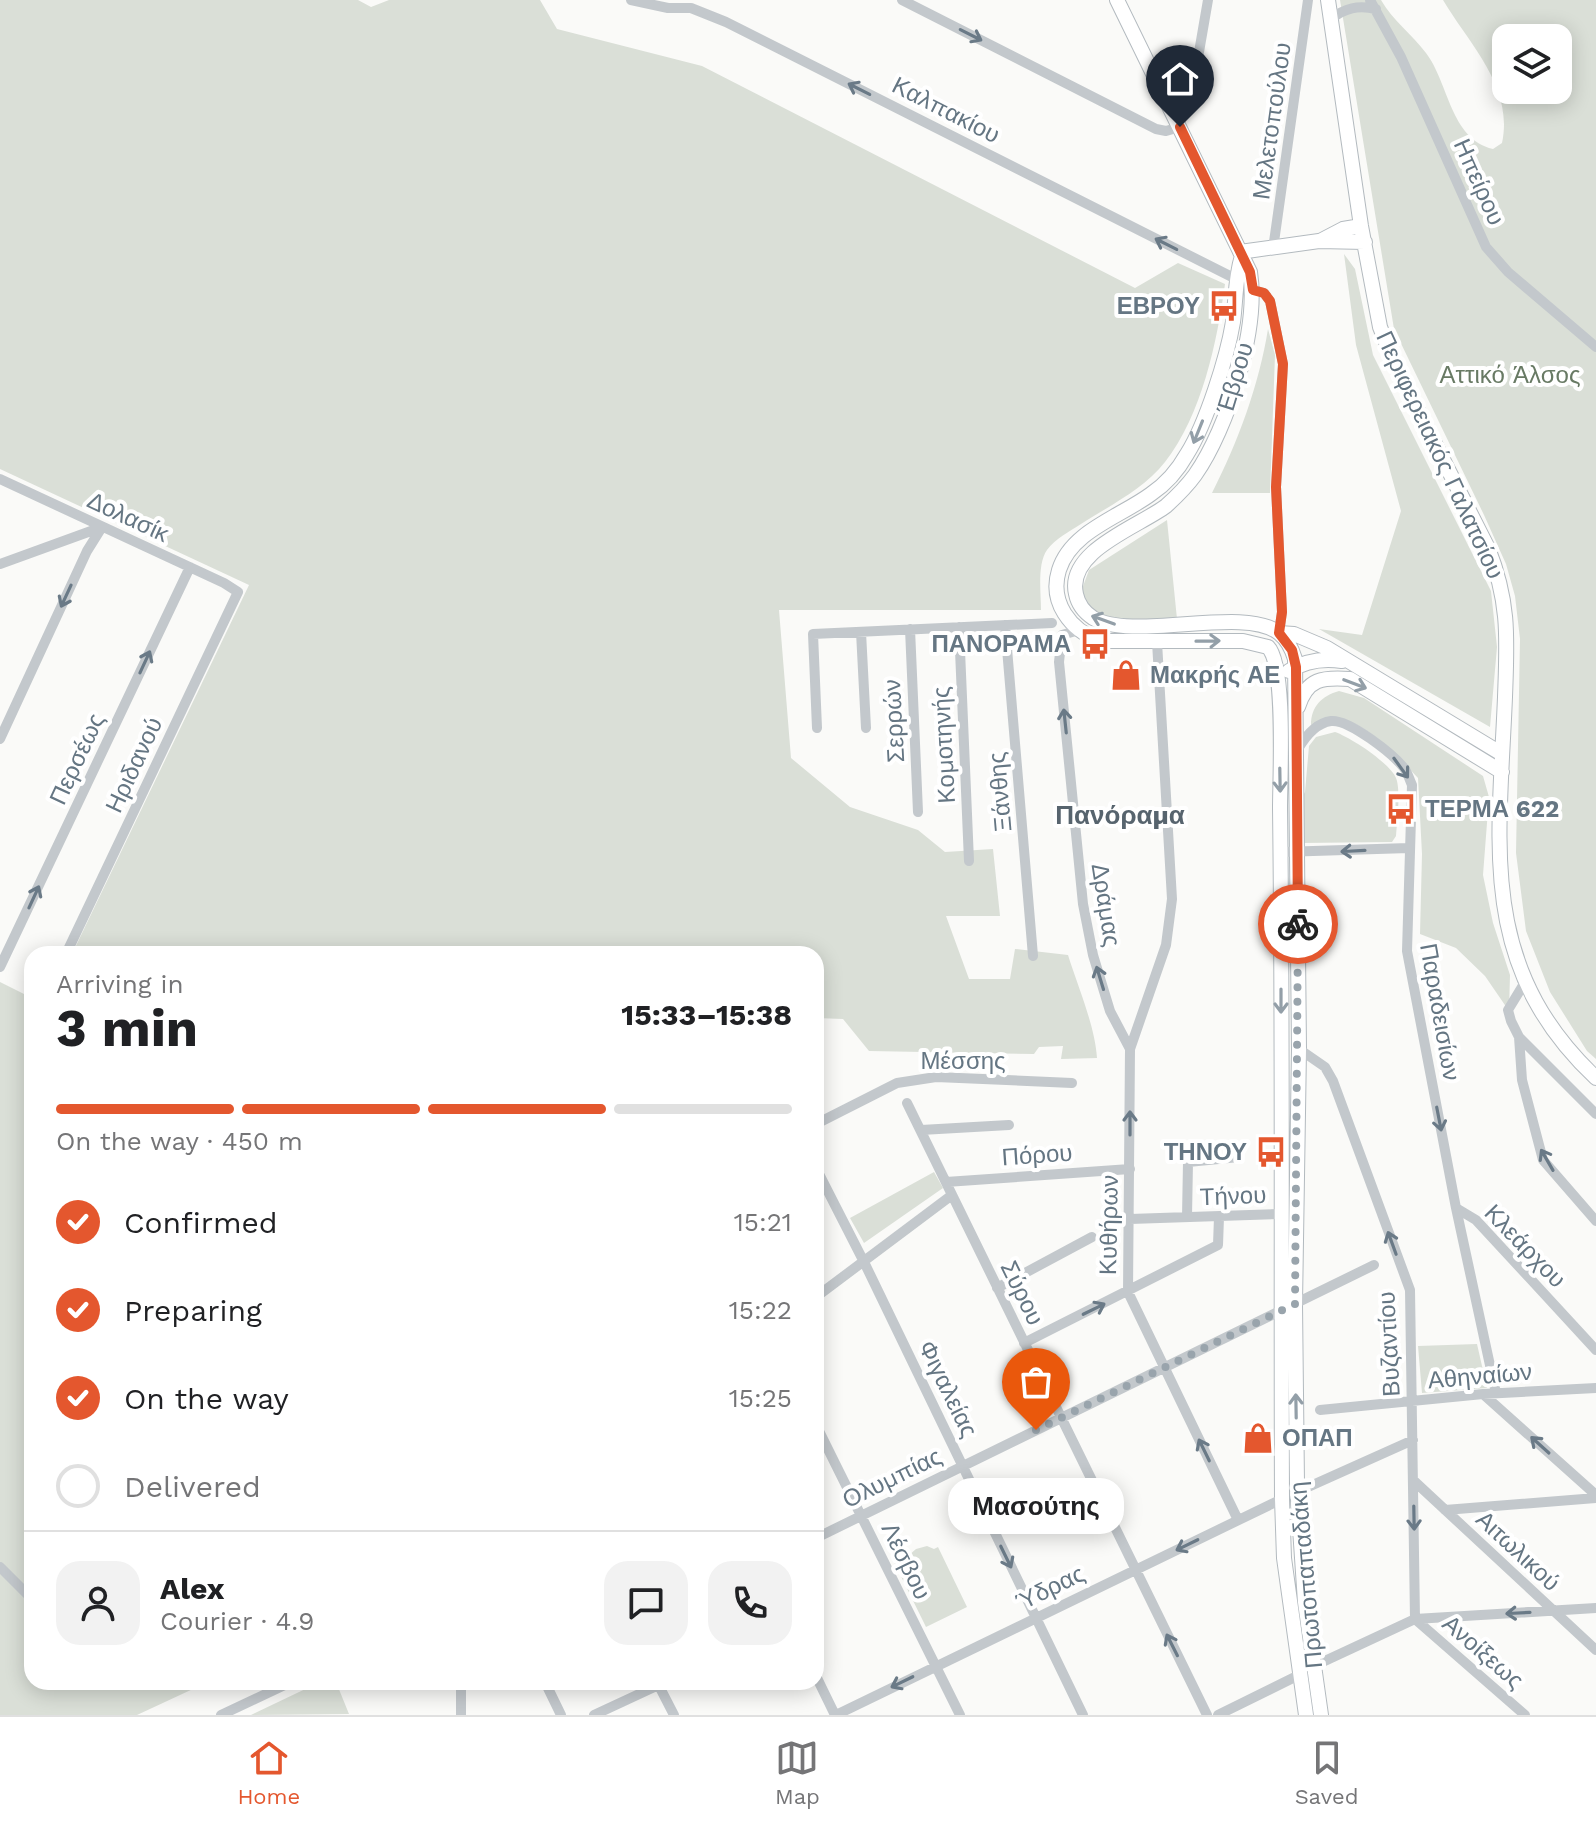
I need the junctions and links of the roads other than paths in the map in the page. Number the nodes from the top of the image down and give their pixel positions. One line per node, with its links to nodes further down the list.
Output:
1 (631, 0): 16 (street, Καλπακίου, one-way to 1)
2 (902, 0): 10 (street, one-way to 10)
3 (1117, 0): 9 (main road)
4 (1208, 0): 9 (street)
5 (1308, 0): 14 (street, Μελετοπούλου)
6 (1328, 0): 8 (main road, Περιφερειακός Γαλατσίου)
7 (1373, 5): 8 (street); 18 (street, Ηπείρου)
8 (1331, 19): 11 (main road, Περιφερειακός Γαλατσίου)
9 (1170, 106): 10 (main road)
10 (1180, 127): 15 (main road)
11 (1361, 226): 12 (main road); 13 (main road, Περιφερειακός Γαλατσίου)
12 (1319, 241): 13 (main road); 14 (main road)
13 (1365, 242): 42 (main road, Περιφερειακός Γαλατσίου)
14 (1273, 249): 15 (main road)
15 (1245, 253): 16 (main road, Έβρου); 17 (main road, Έβρου)
16 (1236, 276): 24 (main road, Έβρου, one-way to 24)
17 (1253, 290): 31 (street); 31 (main road, Έβρου, one-way to 17)
18 (1596, 347)
19 (0, 479): 20 (street, Δολασίκ)
20 (102, 527): 21 (street); 22 (street, Δολασίκ); 40 (street, one-way to 40)
21 (0, 564)
22 (190, 567): 23 (street, Δολασίκ); 51 (street, Περσέως, one-way to 22)
23 (238, 592): 49 (street, Ηριδανού)
24 (1059, 602): 25 (street, Έβρου); 29 (main road)
25 (1052, 623): 26 (street); 32 (street)
26 (1005, 625): 27 (street); 50 (street, Ξάνθης)
27 (959, 627): 28 (street); 48 (street, Κομοτηνής)
28 (910, 629): 30 (street); 44 (street, Σερρών)
29 (1079, 630): 32 (street); 33 (main road)
30 (861, 632): 38 (street); 39 (street)
31 (1279, 633): 34 (main road, Έβρου); 35 (main road)
32 (1062, 635): 54 (street, Δράμας, one-way to 32)
33 (1157, 642): 36 (main road, one-way to 36); 54 (street)
34 (1351, 662): 35 (main road); 42 (main road, Έβρου)
35 (1296, 667): 36 (main road); 37 (main road, Πρωτοπαπαδάκη)
36 (1278, 678): 46 (main road, Πρωτοπαπαδάκη, one-way to 46)
37 (1296, 711): 41 (main road, Πρωτοπαπαδάκη); 43 (main road, one-way to 43)
38 (817, 728)
39 (866, 728)
40 (0, 739)
41 (1296, 750): 45 (street, Παραδεισίων, one-way to 45); 47 (main road, Πρωτοπαπαδάκη)
42 (1502, 754): 43 (main road, Περιφερειακός Γαλατσίου)
43 (1502, 772): 52 (main road, Περιφερειακός Γαλατσίου)
44 (918, 812)
45 (1409, 848): 47 (street, one-way to 47); 68 (street, Παραδεισίων, one-way to 68)
46 (1281, 852): 47 (street); 69 (main road, Πρωτοπαπαδάκη, one-way to 69)
47 (1297, 854): 55 (main road, Πρωτοπαπαδάκη)
48 (969, 861)
49 (70, 946)
50 (1033, 956)
51 (0, 967)
52 (1525, 982): 53 (street); 56 (main road, Περιφερειακός Γαλατσίου)
53 (1519, 1037): 59 (street); 73 (street, one-way to 53)
54 (1130, 1049): 64 (street, Κυθήρων, one-way to 54)
55 (1299, 1049): 80 (main road, Πρωτοπαπαδάκη); 87 (street, Βυζαντίου, one-way to 55)
56 (1596, 1078)
57 (1072, 1083): 60 (street, Μέσσης)
58 (907, 1103): 62 (street, Σύρου)
59 (1596, 1114)
60 (824, 1120)
61 (1009, 1125): 62 (street)
62 (921, 1130): 65 (street, Σύρου)
63 (1239, 1157): 70 (street, Τήνου)
64 (1130, 1169): 65 (street, Πόρου); 72 (street, Κυθήρων)
65 (946, 1182): 67 (street, Σύρου)
66 (824, 1184): 75 (street, Φιγαλείας)
67 (952, 1195): 75 (street); 77 (street, Σύρου)
68 (1456, 1208): 82 (street, Κλεάρχου); 85 (street, Παραδεισίων)
69 (1281, 1214): 71 (street, Τήνου); 80 (main road, Πρωτοπαπαδάκη)
70 (1187, 1217): 71 (street, Τήνου); 72 (street, Τήνου)
71 (1219, 1217): 79 (street)
72 (1130, 1219): 79 (street, Κυθήρων)
73 (1596, 1221)
74 (1092, 1237): 77 (street)
75 (863, 1260): 78 (street); 92 (street, Φιγαλείας)
76 (1374, 1265): 80 (street, Ολυμπίας)
77 (997, 1288): 81 (street, Σύρου)
78 (824, 1291)
79 (1128, 1292): 81 (street, one-way to 79); 83 (street, Κυθήρων)
80 (1288, 1307): 83 (street, Ολυμπίας); 94 (main road, Πρωτοπαπαδάκη, one-way to 80); 96 (main road, Πρωτοπαπαδάκη)
81 (1024, 1343): 89 (street, Σύρου)
82 (1596, 1350)
83 (1164, 1368): 89 (street, Ολυμπίας); 99 (street, Κυθήρων, one-way to 83)
84 (1596, 1388): 85 (street, Αθηναίων)
85 (1496, 1393): 86 (street, Αθηναίων)
86 (1483, 1394): 87 (street, Αθηναίων); 95 (street, one-way to 86)
87 (1413, 1402): 88 (street, Αθηναίων); 90 (street, Βυζαντίου)
88 (1320, 1410)
89 (1061, 1418): 92 (street, Ολυμπίας); 102 (street, Σύρου)
90 (1413, 1440): 93 (street, Βυζαντίου); 94 (street)
91 (824, 1441): 98 (street, Λέσβου)
92 (963, 1466): 98 (street, Ολυμπίας); 106 (street, Φιγαλείας, one-way to 106)
93 (1413, 1480): 97 (street, Αιτωλικού); 107 (street, Βυζαντίου, one-way to 107)
94 (1297, 1492): 110 (main road, Πρωτοπαπαδάκη)
95 (1596, 1497): 97 (street)
96 (1282, 1499): 99 (street, Ύδρας); 110 (main road, Πρωτοπαπαδάκη)
97 (1445, 1510): 105 (street, Αιτωλικού)
98 (861, 1516): 100 (street, Ολυμπίας); 109 (street, Λέσβου)
99 (1238, 1520): 102 (street, Ύδρας, one-way to 102)
100 (824, 1534)
101 (0, 1567): 103 (street)
102 (1134, 1570): 106 (street, Ύδρας); 125 (street, Σύρου, one-way to 102)
103 (24, 1591)
104 (1596, 1608): 105 (street)
105 (1553, 1611): 107 (street, one-way to 107); 108 (street, Αιτωλικού)
106 (1036, 1618): 109 (street, Ύδρας); 124 (street, Φιγαλείας)
107 (1415, 1619): 110 (street); 129 (street, Ανοίξεως)
108 (1596, 1650)
109 (936, 1666): 122 (street, Ύδρας, one-way to 122); 123 (street, Λέσβου)
110 (1308, 1670): 126 (street); 127 (main road, Πρωτοπαπαδάκη); 128 (main road, Πρωτοπαπαδάκη)
111 (274, 1690): 117 (street)
112 (461, 1690): 118 (street)
113 (549, 1690): 119 (street)
114 (646, 1690): 120 (street)
115 (663, 1690): 121 (street)
116 (823, 1690): 122 (street)
117 (221, 1715)
118 (461, 1715)
119 (561, 1715)
120 (594, 1715)
121 (674, 1715)
122 (836, 1715)
123 (960, 1715)
124 (1083, 1715)
125 (1207, 1715)
126 (1218, 1715)
127 (1306, 1715)
128 (1321, 1715)
129 (1525, 1715)

